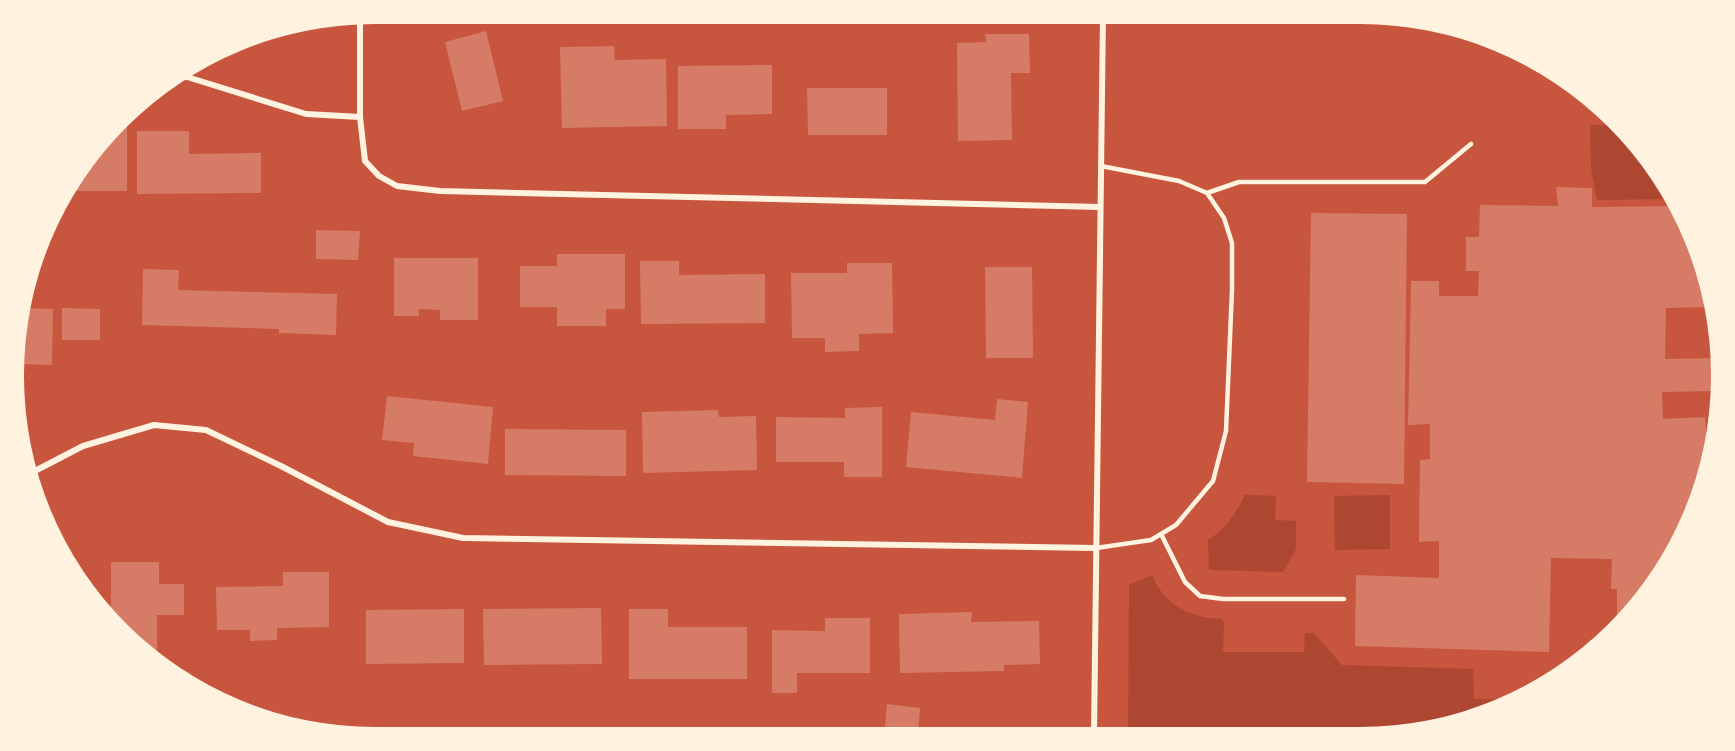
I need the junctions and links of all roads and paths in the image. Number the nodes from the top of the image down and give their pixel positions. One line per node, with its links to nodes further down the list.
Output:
1 (1103, 24): 6 (street)
2 (360, 25): 4 (street)
3 (189, 78): 4 (street)
4 (360, 117): 8 (street)
5 (1471, 144): 7 (lane)
6 (1101, 166): 7 (lane); 8 (street)
7 (1207, 193): 10 (lane)
8 (1100, 207): 11 (street)
9 (37, 470): 11 (street)
10 (1161, 534): 11 (lane); 12 (lane)
11 (1096, 548): 13 (street)
12 (1344, 599)
13 (1094, 727)

